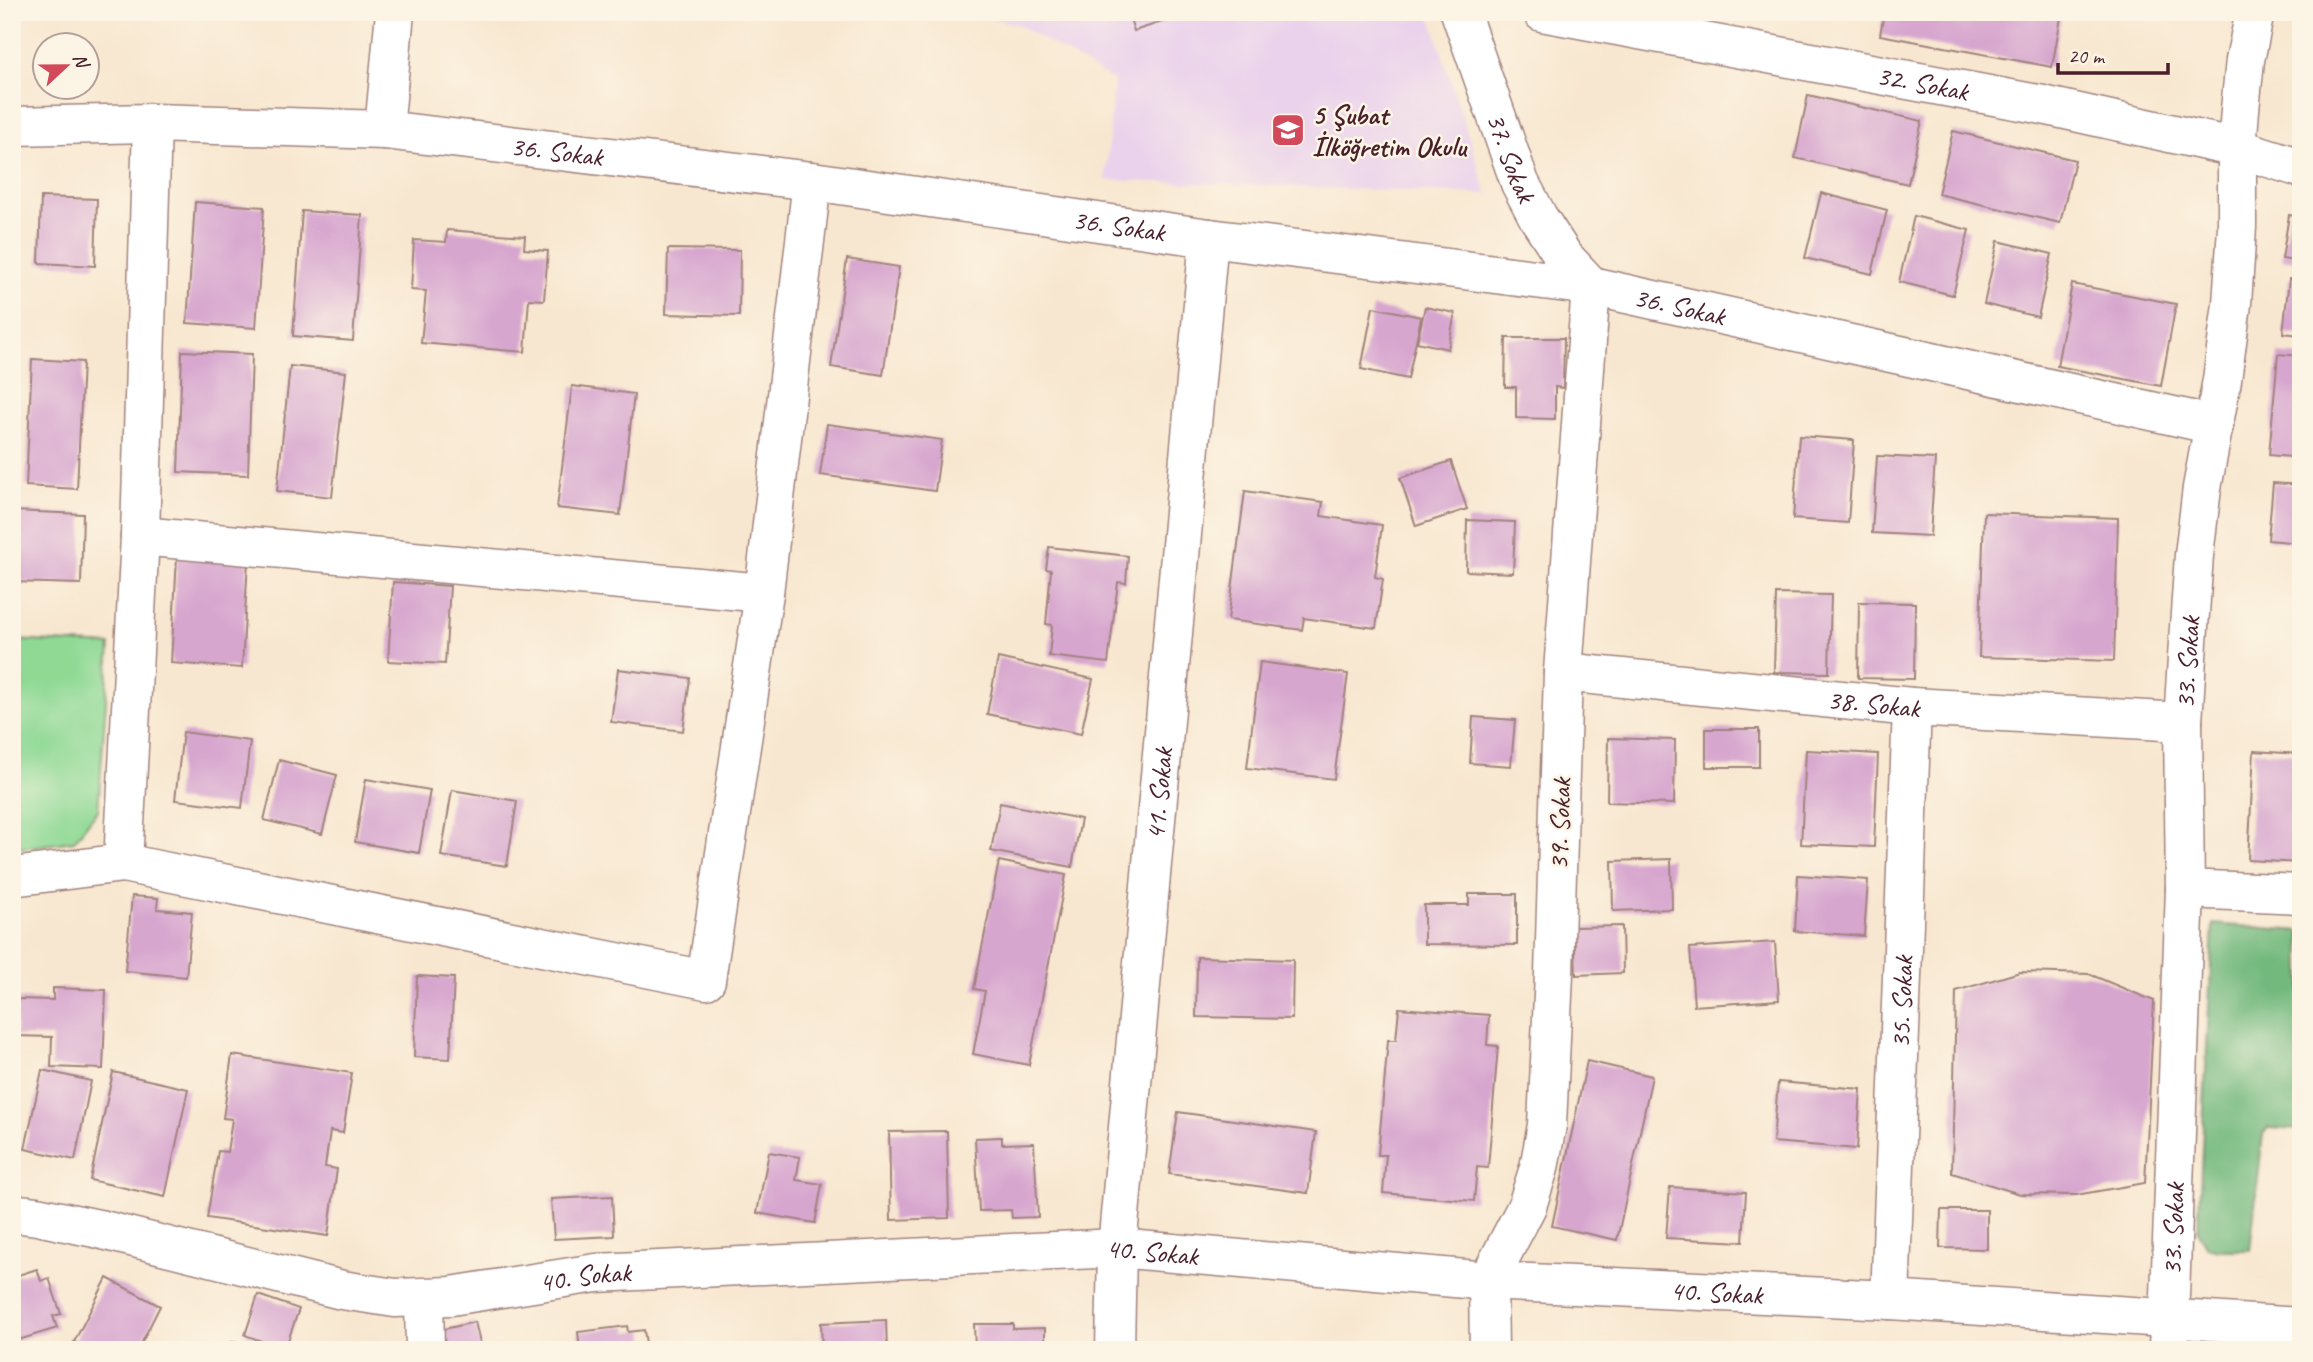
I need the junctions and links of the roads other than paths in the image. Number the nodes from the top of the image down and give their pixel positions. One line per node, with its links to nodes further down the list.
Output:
1 (395, 12): 7 (street)
2 (1460, 12): 12 (street, 37. Sokak)
3 (1542, 12): 8 (street, 32. Sokak)
4 (2256, 12): 8 (street, 33. Sokak)
5 (152, 123): 6 (street, 36. Sokak); 7 (street, 36. Sokak); 14 (street)
6 (12, 125)
7 (384, 130): 10 (street, 36. Sokak)
8 (2237, 148): 9 (street, 32. Sokak); 13 (street, 33. Sokak)
9 (2301, 168)
10 (811, 181): 11 (street, 36. Sokak); 15 (street)
11 (1209, 237): 12 (street, 36. Sokak); 24 (street, 41. Sokak)
12 (1591, 286): 13 (street, 36. Sokak); 16 (street, 39. Sokak)
13 (2214, 425): 18 (street, 33. Sokak)
14 (140, 536): 15 (street); 19 (street)
15 (764, 593): 19 (street)
16 (1563, 672): 17 (street, 38. Sokak); 25 (street, 39. Sokak)
17 (1912, 707): 18 (street, 38. Sokak); 27 (street, 35. Sokak)
18 (2183, 722): 21 (street, 33. Sokak)
19 (123, 863): 20 (street)
20 (12, 877)
21 (2185, 889): 22 (street); 29 (street, 33. Sokak)
22 (2301, 894)
23 (12, 1213): 26 (street, 40. Sokak)
24 (1117, 1248): 25 (street, 40. Sokak); 26 (street, 40. Sokak); 31 (street, 41. Sokak)
25 (1488, 1281): 27 (street, 40. Sokak); 32 (street, 39. Sokak)
26 (424, 1299): 30 (street)
27 (1890, 1300): 29 (street, 40. Sokak)
28 (2301, 1327): 29 (street, 40. Sokak)
29 (2169, 1334)
30 (425, 1350)
31 (1115, 1350)
32 (1489, 1350)

